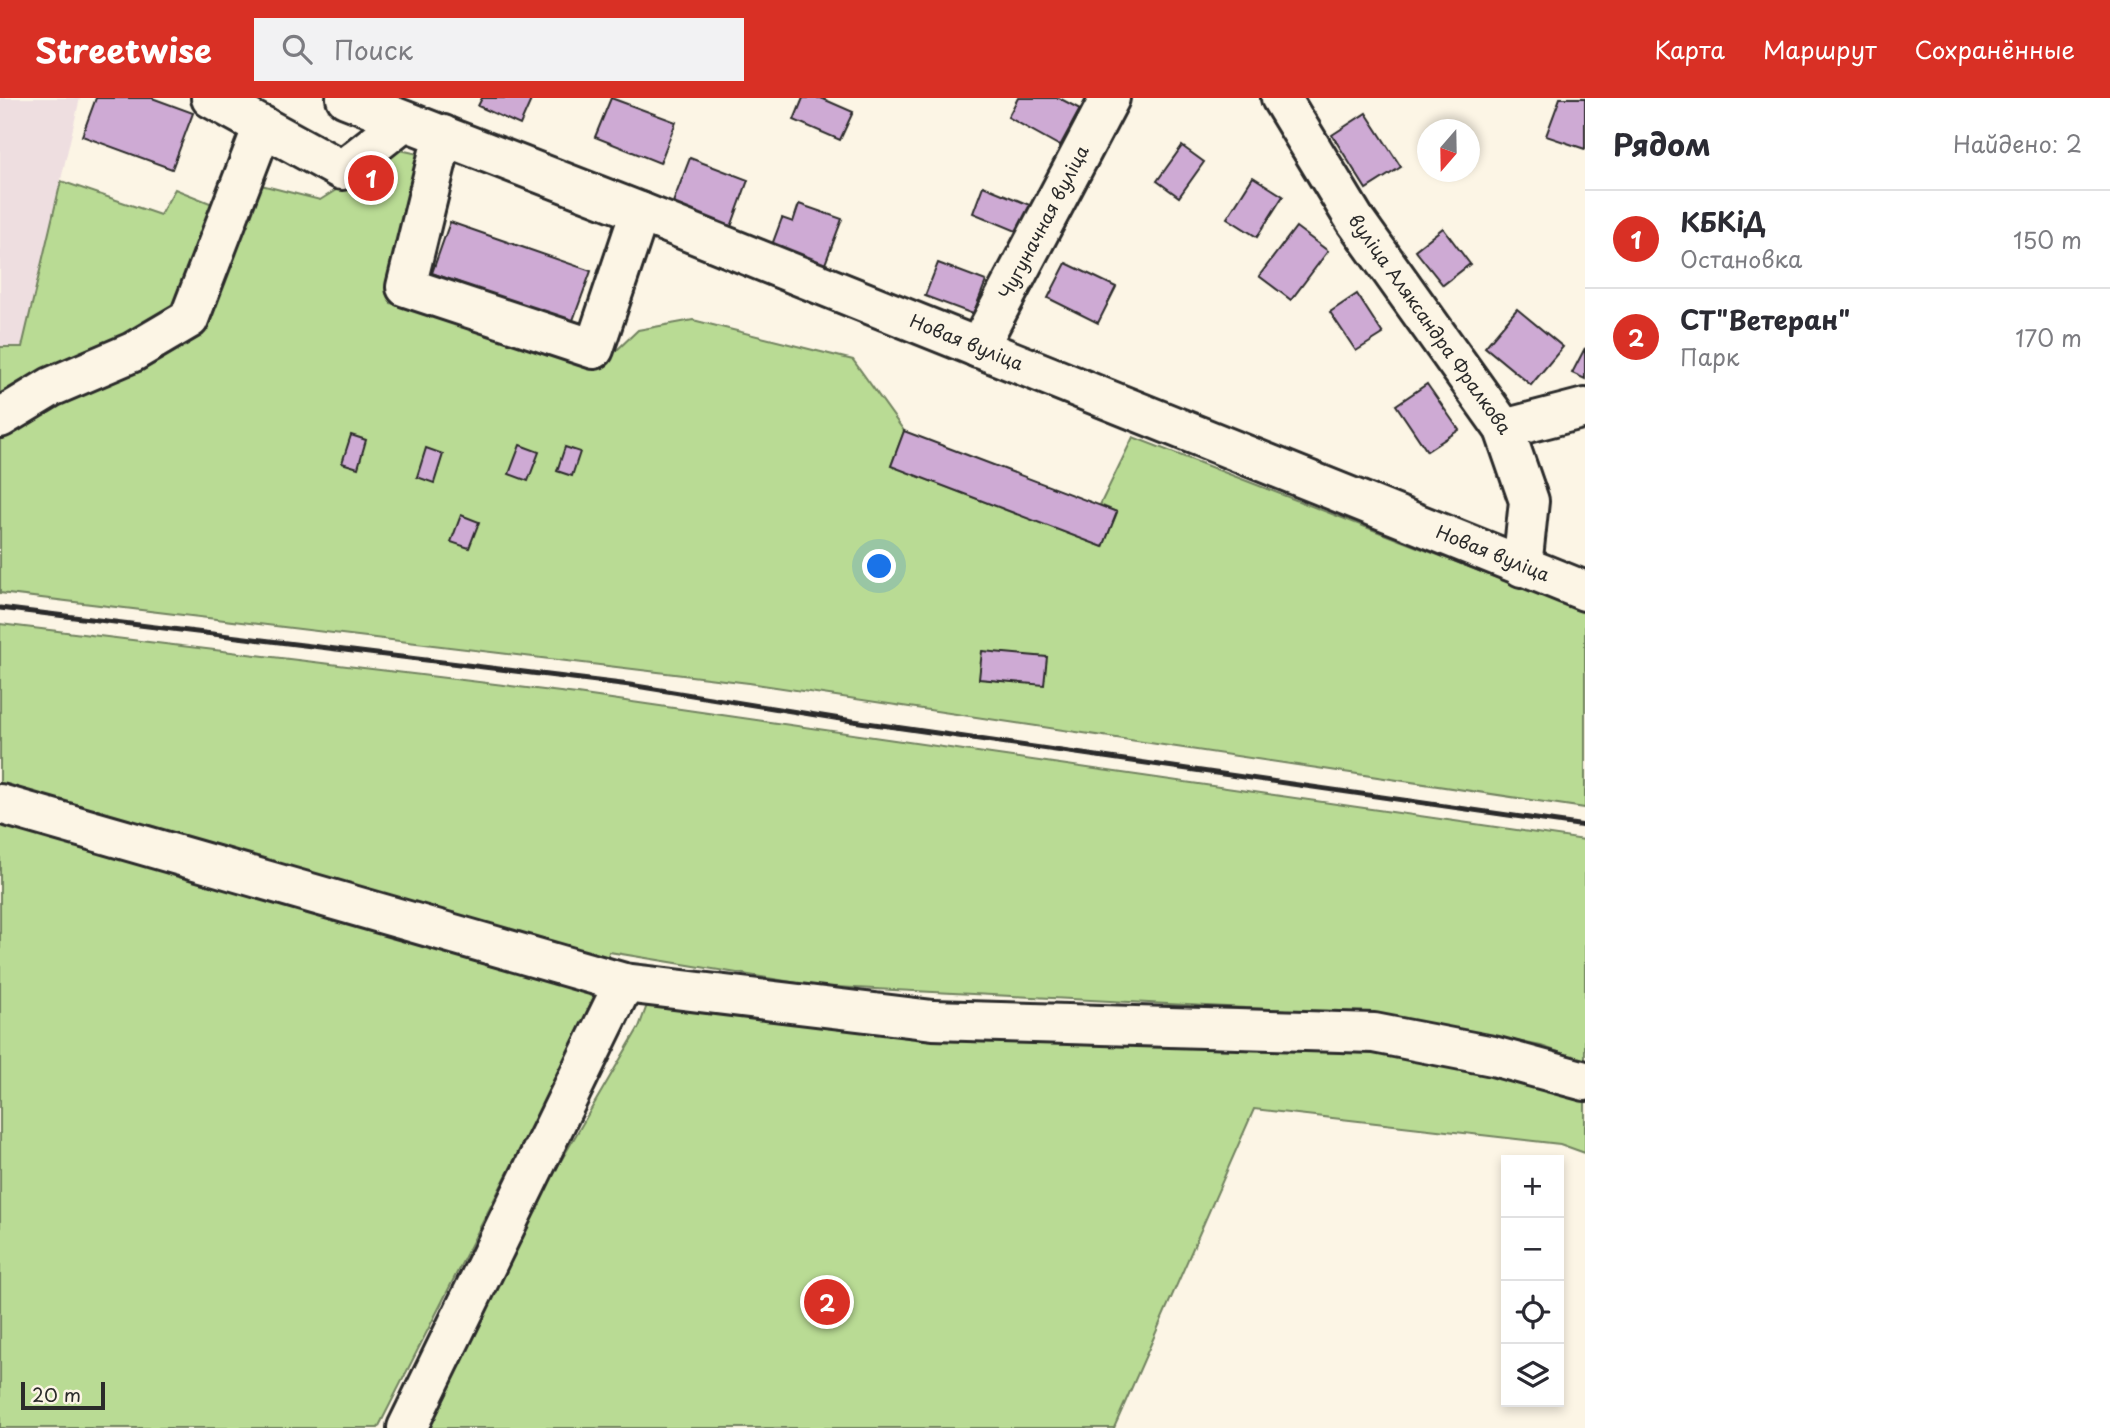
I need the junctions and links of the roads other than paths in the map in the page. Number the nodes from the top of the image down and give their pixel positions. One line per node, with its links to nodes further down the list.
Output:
1 (211, 98): 6 (street)
2 (346, 98): 5 (street, Новая вуліца)
3 (1110, 98): 9 (street, Чугуначная вуліца)
4 (1281, 98): 12 (street, вуліца Аляксандра Фралкова)
5 (404, 121): 6 (street); 7 (street, Новая вуліца)
6 (263, 126): 11 (street)
7 (443, 135): 8 (street, Новая вуліца); 8 (street)
8 (640, 212): 9 (street, Новая вуліца)
9 (978, 348): 13 (street, Новая вуліца)
10 (1585, 408): 12 (street)
11 (0, 418)
12 (1504, 429): 13 (street, вуліца Аляксандра Фралкова)
13 (1522, 567): 14 (street, Новая вуліца)
14 (1585, 591)
15 (0, 804): 16 (street)
16 (624, 983): 17 (street); 18 (street)
17 (1585, 1081)
18 (407, 1428)

